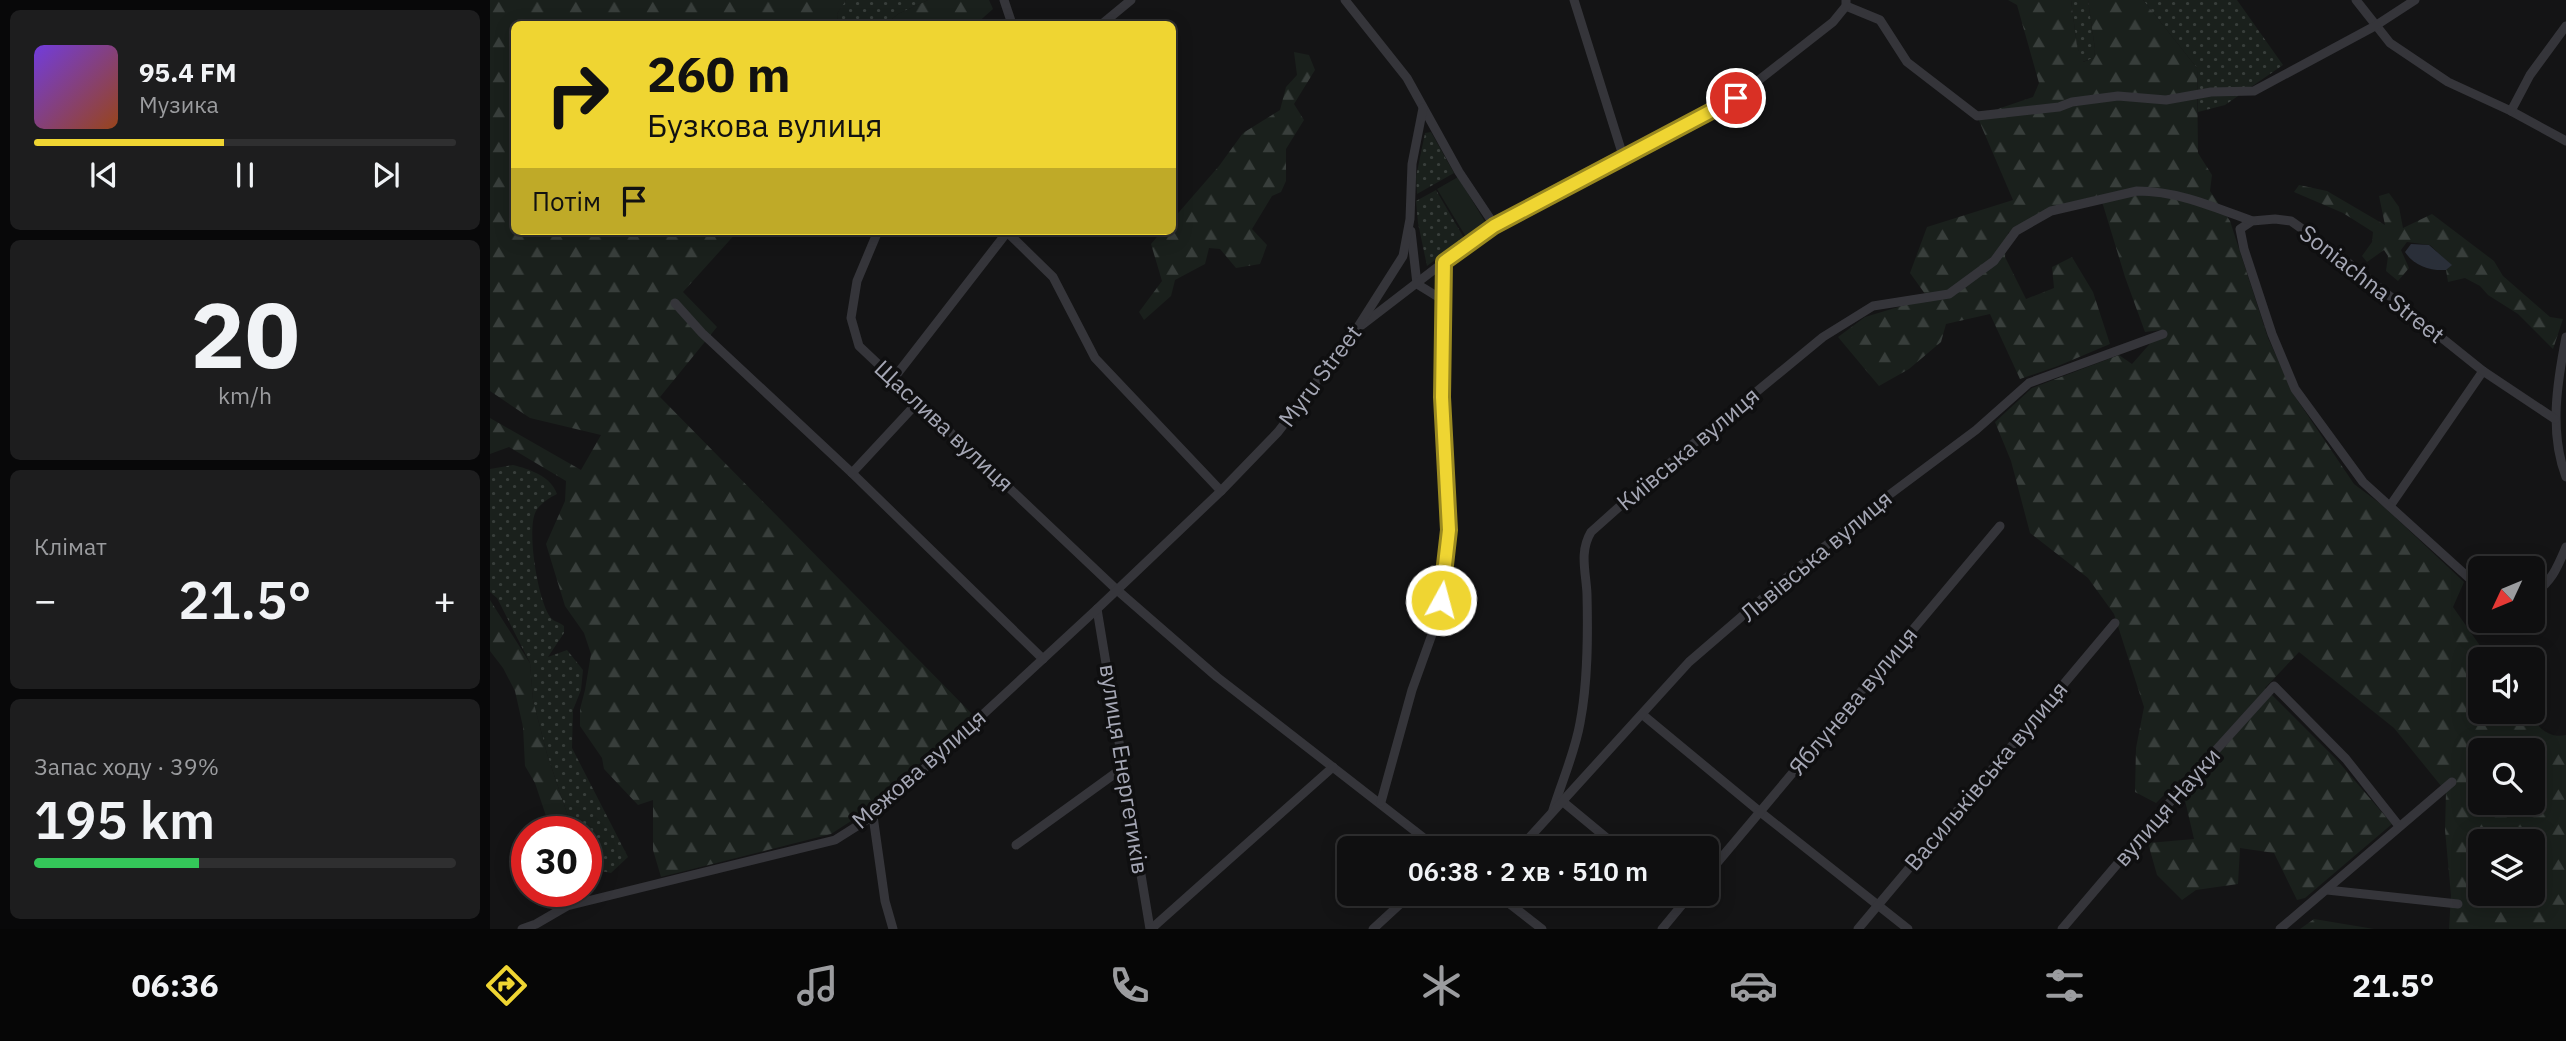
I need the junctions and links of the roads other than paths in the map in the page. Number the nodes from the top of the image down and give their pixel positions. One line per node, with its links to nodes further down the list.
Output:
1 (1004, 0): 8 (street)
2 (1132, 0): 9 (street)
3 (1345, 0): 12 (street)
4 (1574, 0): 15 (street)
5 (2356, 0): 10 (street)
6 (2415, 0): 10 (street)
7 (1846, 3): 10 (street); 15 (street)
8 (1011, 21)
9 (1106, 21)
10 (2375, 26): 13 (street)
11 (2566, 26): 13 (street)
12 (1423, 108): 16 (street, Myru Street); 18 (street)
13 (2511, 111): 14 (street)
14 (2566, 141)
15 (1624, 159): 18 (street)
16 (1410, 219): 23 (street); 26 (street, Myru Street)
17 (2252, 221): 29 (street, Soniachna Street); 36 (street); 51 (street, Київська вулиця)
18 (1494, 226): 22 (street)
19 (876, 235): 30 (street, Щаслива вулиця)
20 (1006, 235): 30 (street)
21 (1011, 235): 35 (street)
22 (1444, 262): 23 (street); 24 (street)
23 (1416, 284): 24 (street); 26 (street)
24 (1443, 300): 50 (street)
25 (675, 303): 33 (street)
26 (1356, 330): 35 (street, Myru Street)
27 (2163, 334): 45 (street, Львівська вулиця)
28 (2566, 337): 32 (street)
29 (2483, 371): 32 (street, Soniachna Street); 36 (street)
30 (894, 378): 31 (street, Щаслива вулиця)
31 (918, 402): 33 (street); 41 (street, Щаслива вулиця)
32 (2555, 419): 34 (street)
33 (852, 473): 44 (street)
34 (2566, 477)
35 (1221, 491): 41 (street, Myru Street)
36 (2390, 506): 39 (street)
37 (2000, 526): 52 (street, Яблунева вулиця)
38 (2566, 547): 40 (street)
39 (2468, 577)
40 (2545, 585)
41 (1117, 590): 42 (street, Межова вулиця); 47 (street, Щаслива вулиця)
42 (1097, 610): 44 (street, Межова вулиця); 46 (street, вулиця Енергетиків)
43 (2115, 623): 61 (street, Васильківська вулиця)
44 (1043, 659): 53 (street, Межова вулиця)
45 (1643, 715): 49 (street, Львівська вулиця); 52 (street)
46 (1124, 767): 58 (street); 69 (street, вулиця Енергетиків)
47 (1333, 767): 50 (street, Щаслива вулиця); 69 (street)
48 (2452, 782): 54 (street)
49 (1562, 801): 51 (street, Львівська вулиця); 57 (street)
50 (1381, 802): 55 (street, Щаслива вулиця)
51 (1553, 810): 56 (street, Львівська вулиця)
52 (1759, 811): 59 (street, Яблунева вулиця); 61 (street)
53 (873, 816): 66 (street, Межова вулиця); 68 (street)
54 (2399, 826): 60 (street); 75 (street, вулиця Науки)
55 (1422, 836)
56 (1530, 836)
57 (1604, 836)
58 (1016, 845)
59 (1719, 860)
60 (2327, 890): 62 (street); 76 (street)
61 (1878, 904): 73 (street, Васильківська вулиця); 74 (street)
62 (2458, 904)
63 (1398, 906): 70 (street)
64 (1512, 906): 71 (street)
65 (1681, 906): 72 (street)
66 (536, 927): 67 (street, Межова вулиця)
67 (522, 929)
68 (892, 929)
69 (1151, 929)
70 (1373, 929)
71 (1542, 929)
72 (1662, 929)
73 (1858, 929)
74 (1908, 929)
75 (2062, 929)
76 (2280, 929)

